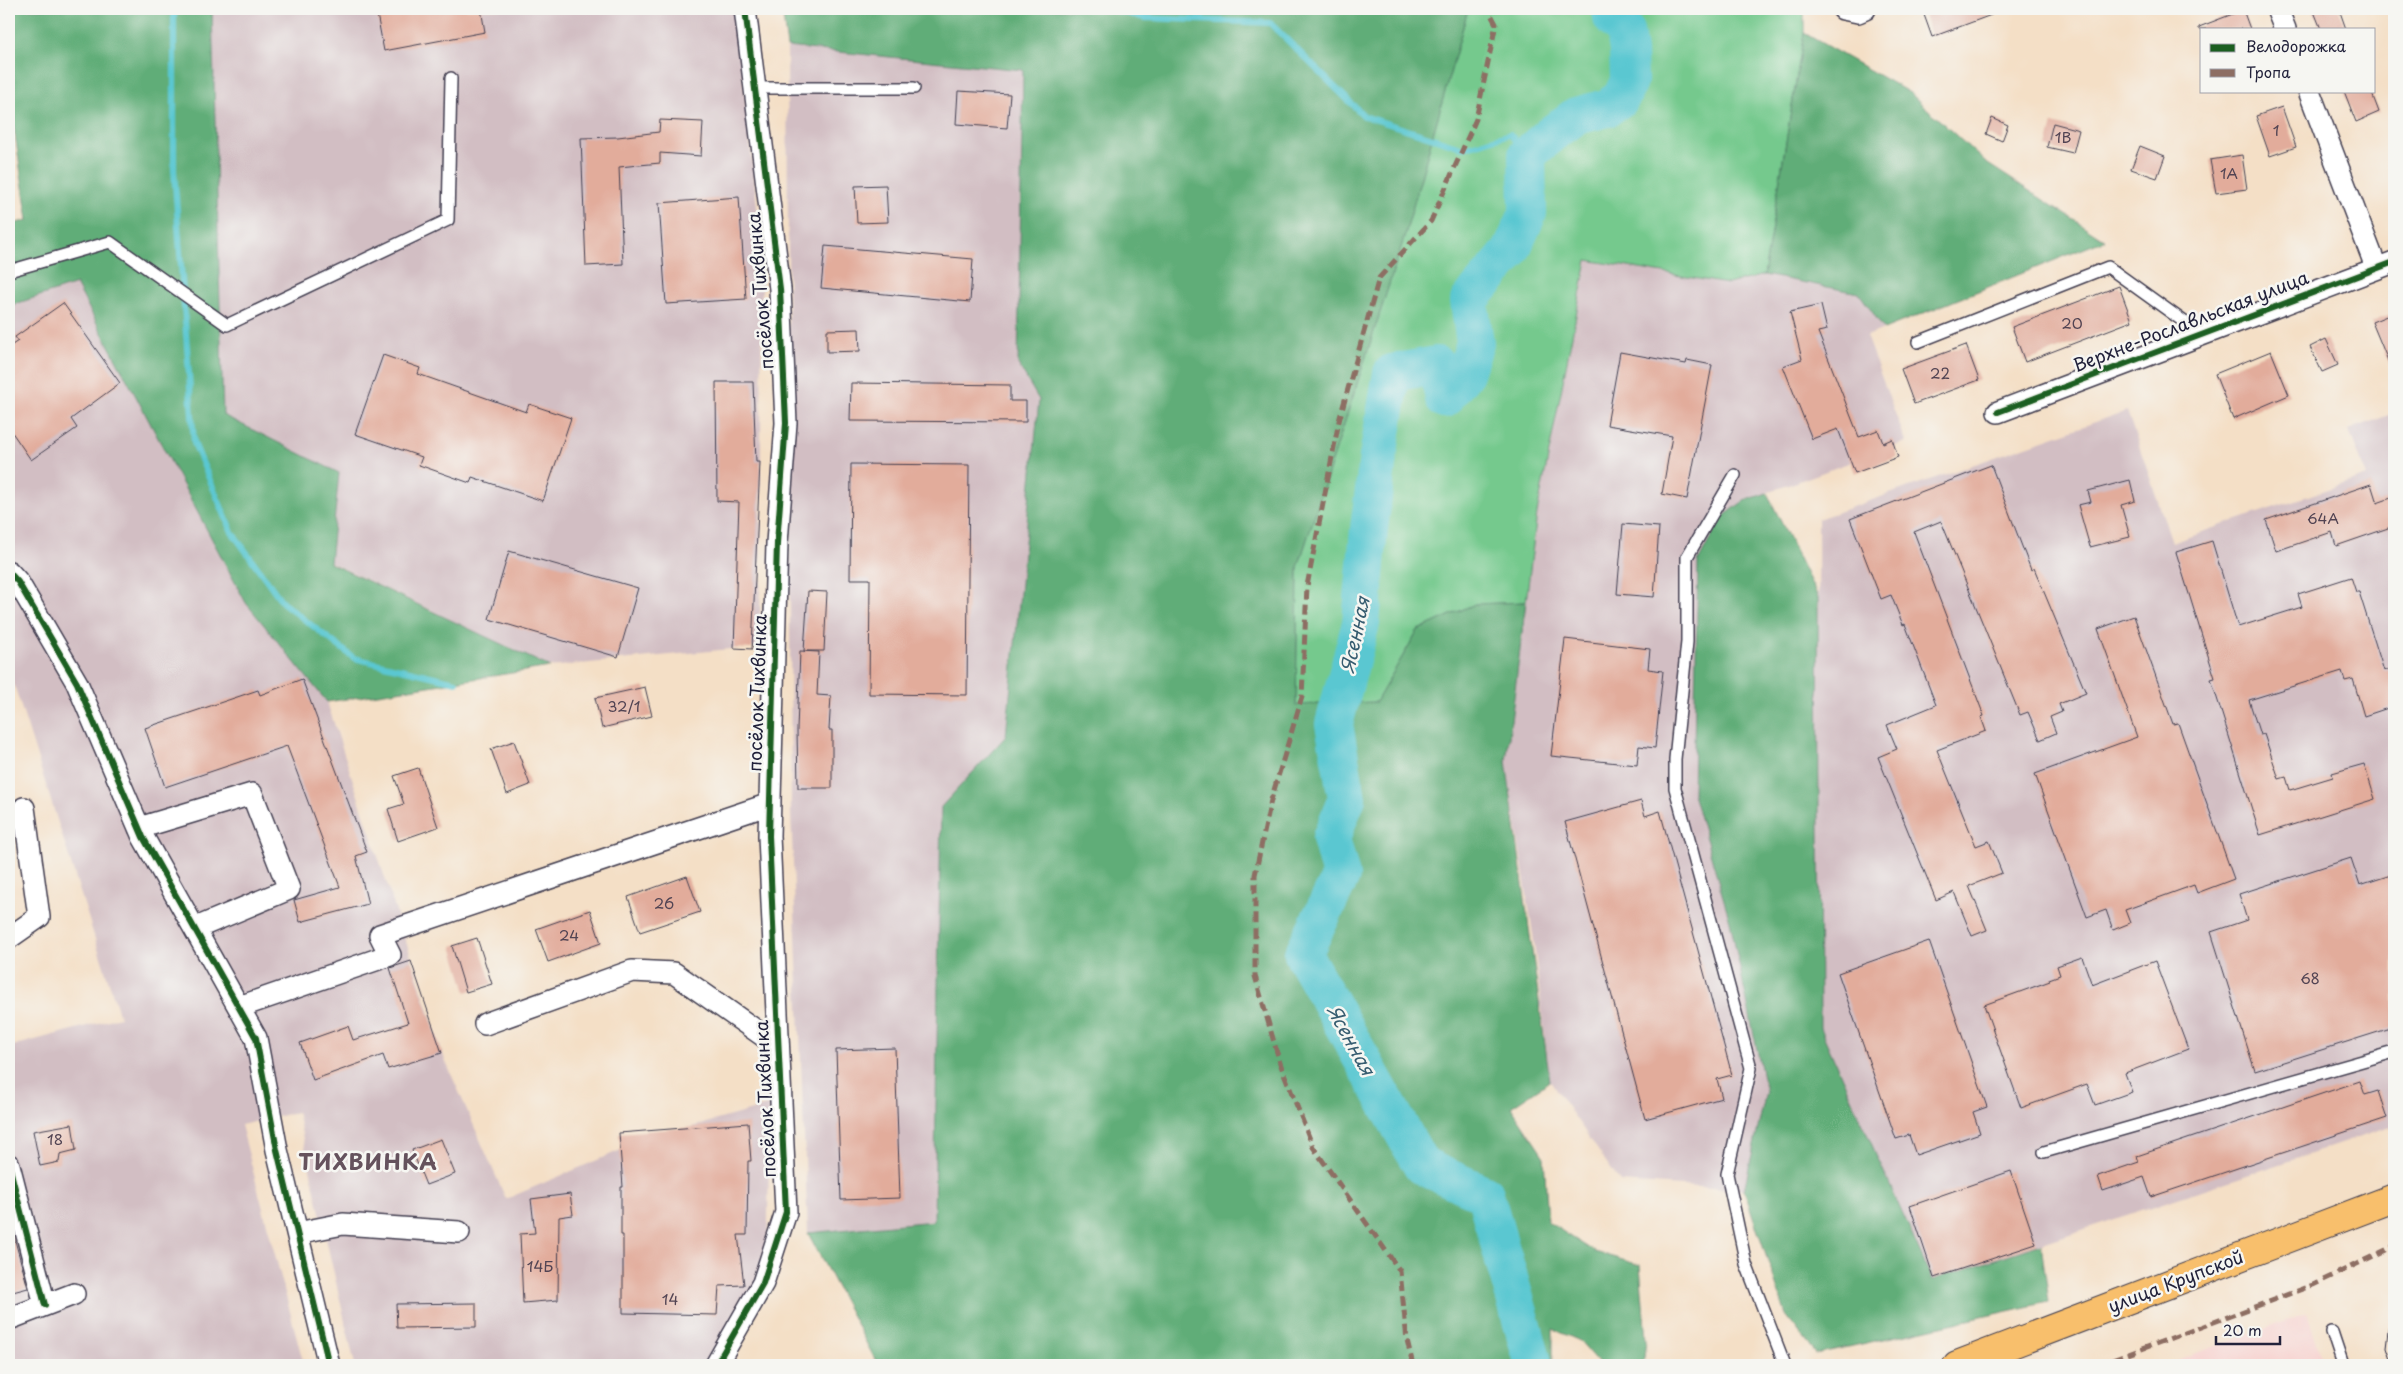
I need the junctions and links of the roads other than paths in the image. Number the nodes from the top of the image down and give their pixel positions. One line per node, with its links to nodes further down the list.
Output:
1 (745, 9): 7 (street, посёлок Тихвинка)
2 (1842, 9): 3 (street)
3 (1865, 9)
4 (2277, 9): 5 (street)
5 (2285, 28)
6 (451, 78): 11 (lane)
7 (754, 88): 8 (lane); 17 (street, посёлок Тихвинка)
8 (914, 88)
9 (2309, 92): 10 (street)
10 (2385, 264): 12 (street, Верхне-Рославльская улица)
11 (9, 271)
12 (2201, 334): 13 (lane); 14 (street, Верхне-Рославльская улица)
13 (1918, 342)
14 (1998, 412)
15 (1736, 475): 37 (lane)
16 (9, 572): 19 (street)
17 (770, 804): 22 (street); 24 (street, посёлок Тихвинка)
18 (24, 808): 21 (street)
19 (139, 828): 20 (street); 20 (street)
20 (196, 928): 22 (street)
21 (9, 938)
22 (239, 1007): 30 (street)
23 (485, 1024): 24 (street)
24 (778, 1046): 36 (street, посёлок Тихвинка)
25 (2394, 1052): 26 (lane)
26 (2044, 1152)
27 (9, 1165): 32 (street)
28 (2394, 1198): 38 (main road, улица Крупской)
29 (459, 1232): 30 (street)
30 (297, 1233): 35 (street)
31 (74, 1294): 32 (street)
32 (45, 1306): 33 (street)
33 (9, 1319)
34 (2332, 1332): 39 (lane)
35 (329, 1365)
36 (716, 1365)
37 (1785, 1365)
38 (1957, 1365)
39 (2343, 1365)

